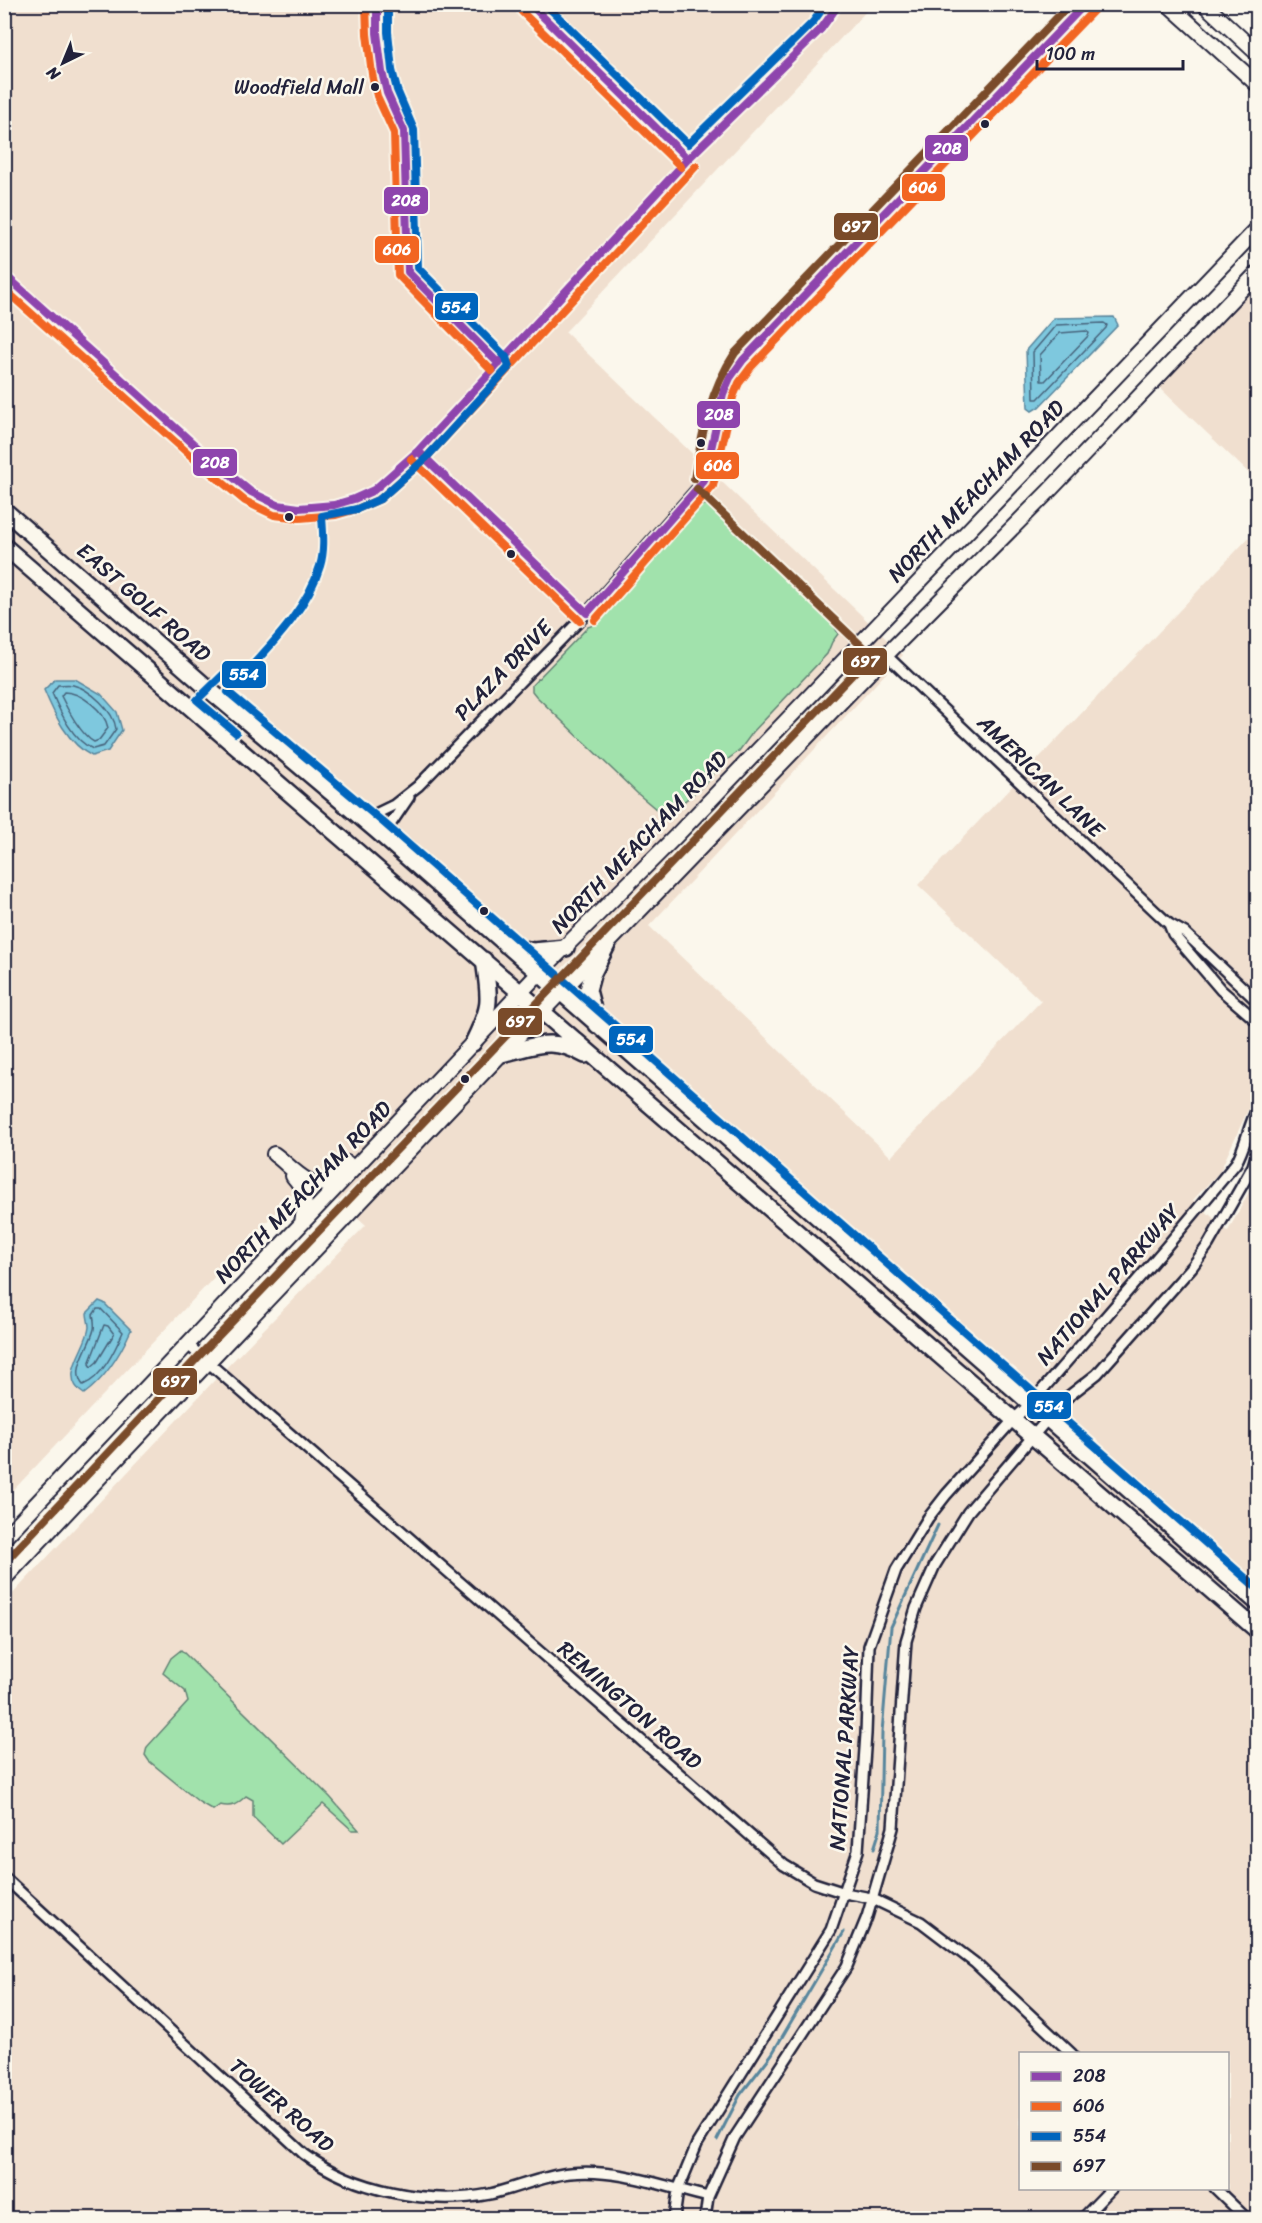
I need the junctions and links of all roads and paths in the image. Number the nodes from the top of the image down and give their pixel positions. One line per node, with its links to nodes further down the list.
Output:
1 (1085, 4): 11 (street, PLAZA DRIVE)
2 (1168, 4): 5 (main road)
3 (1204, 4): 4 (main road)
4 (1257, 54)
5 (1257, 85)
6 (1257, 228): 17 (main road, NORTH MEACHAM ROAD)
7 (1257, 272): 10 (main road)
8 (4, 510): 12 (main road, EAST GOLF ROAD)
9 (4, 546): 18 (main road)
10 (886, 655): 14 (street, AMERICAN LANE); 16 (main road)
11 (418, 786): 12 (street, PLAZA DRIVE); 13 (street, PLAZA DRIVE)
12 (363, 820): 13 (main road, EAST GOLF ROAD)
13 (385, 839): 15 (main road, EAST GOLF ROAD)
14 (1170, 924): 22 (street, AMERICAN LANE); 24 (street, AMERICAN LANE)
15 (504, 944): 17 (main road); 19 (main road, EAST GOLF ROAD)
16 (608, 944): 21 (main road); 25 (main road)
17 (566, 948): 19 (main road, NORTH MEACHAM ROAD)
18 (484, 960): 20 (main road); 26 (main road)
19 (538, 974): 20 (main road, NORTH MEACHAM ROAD); 21 (main road, EAST GOLF ROAD)
20 (521, 993): 23 (main road); 26 (main road, NORTH MEACHAM ROAD)
21 (560, 993): 23 (main road); 25 (main road, EAST GOLF ROAD)
22 (1257, 1002)
23 (543, 1011): 27 (main road); 28 (main road)
24 (1257, 1022)
25 (597, 1025): 35 (main road, EAST GOLF ROAD)
26 (473, 1043): 30 (main road, NORTH MEACHAM ROAD)
27 (501, 1054): 28 (main road); 34 (main road)
28 (610, 1070): 36 (main road)
29 (1257, 1107): 35 (street, NATIONAL PARKWAY)
30 (409, 1110): 32 (main road, NORTH MEACHAM ROAD); 32 (main road)
31 (1257, 1149): 37 (street, NATIONAL PARKWAY)
32 (302, 1223): 33 (main road, NORTH MEACHAM ROAD)
33 (187, 1344): 34 (street, REMINGTON ROAD); 39 (main road, NORTH MEACHAM ROAD)
34 (208, 1362): 40 (main road); 44 (street, REMINGTON ROAD)
35 (1030, 1404): 36 (street, NATIONAL PARKWAY); 37 (main road, EAST GOLF ROAD)
36 (1014, 1419): 38 (main road); 44 (street, NATIONAL PARKWAY)
37 (1048, 1420): 38 (street, NATIONAL PARKWAY); 41 (main road, EAST GOLF ROAD)
38 (1033, 1436): 42 (main road); 45 (street, NATIONAL PARKWAY)
39 (4, 1538)
40 (4, 1579)
41 (1257, 1603)
42 (1257, 1631)
43 (4, 1877): 47 (street, TOWER ROAD)
44 (845, 1893): 45 (street, REMINGTON ROAD); 47 (street, NATIONAL PARKWAY)
45 (871, 1898): 46 (street, REMINGTON ROAD); 50 (street, NATIONAL PARKWAY)
46 (1070, 2052)
47 (678, 2190): 50 (street, TOWER ROAD); 51 (street, NATIONAL PARKWAY)
48 (1110, 2190): 53 (street)
49 (1217, 2190): 54 (street)
50 (708, 2196): 52 (street, NATIONAL PARKWAY)
51 (674, 2218)
52 (705, 2218)
53 (1083, 2218)
54 (1246, 2218)

